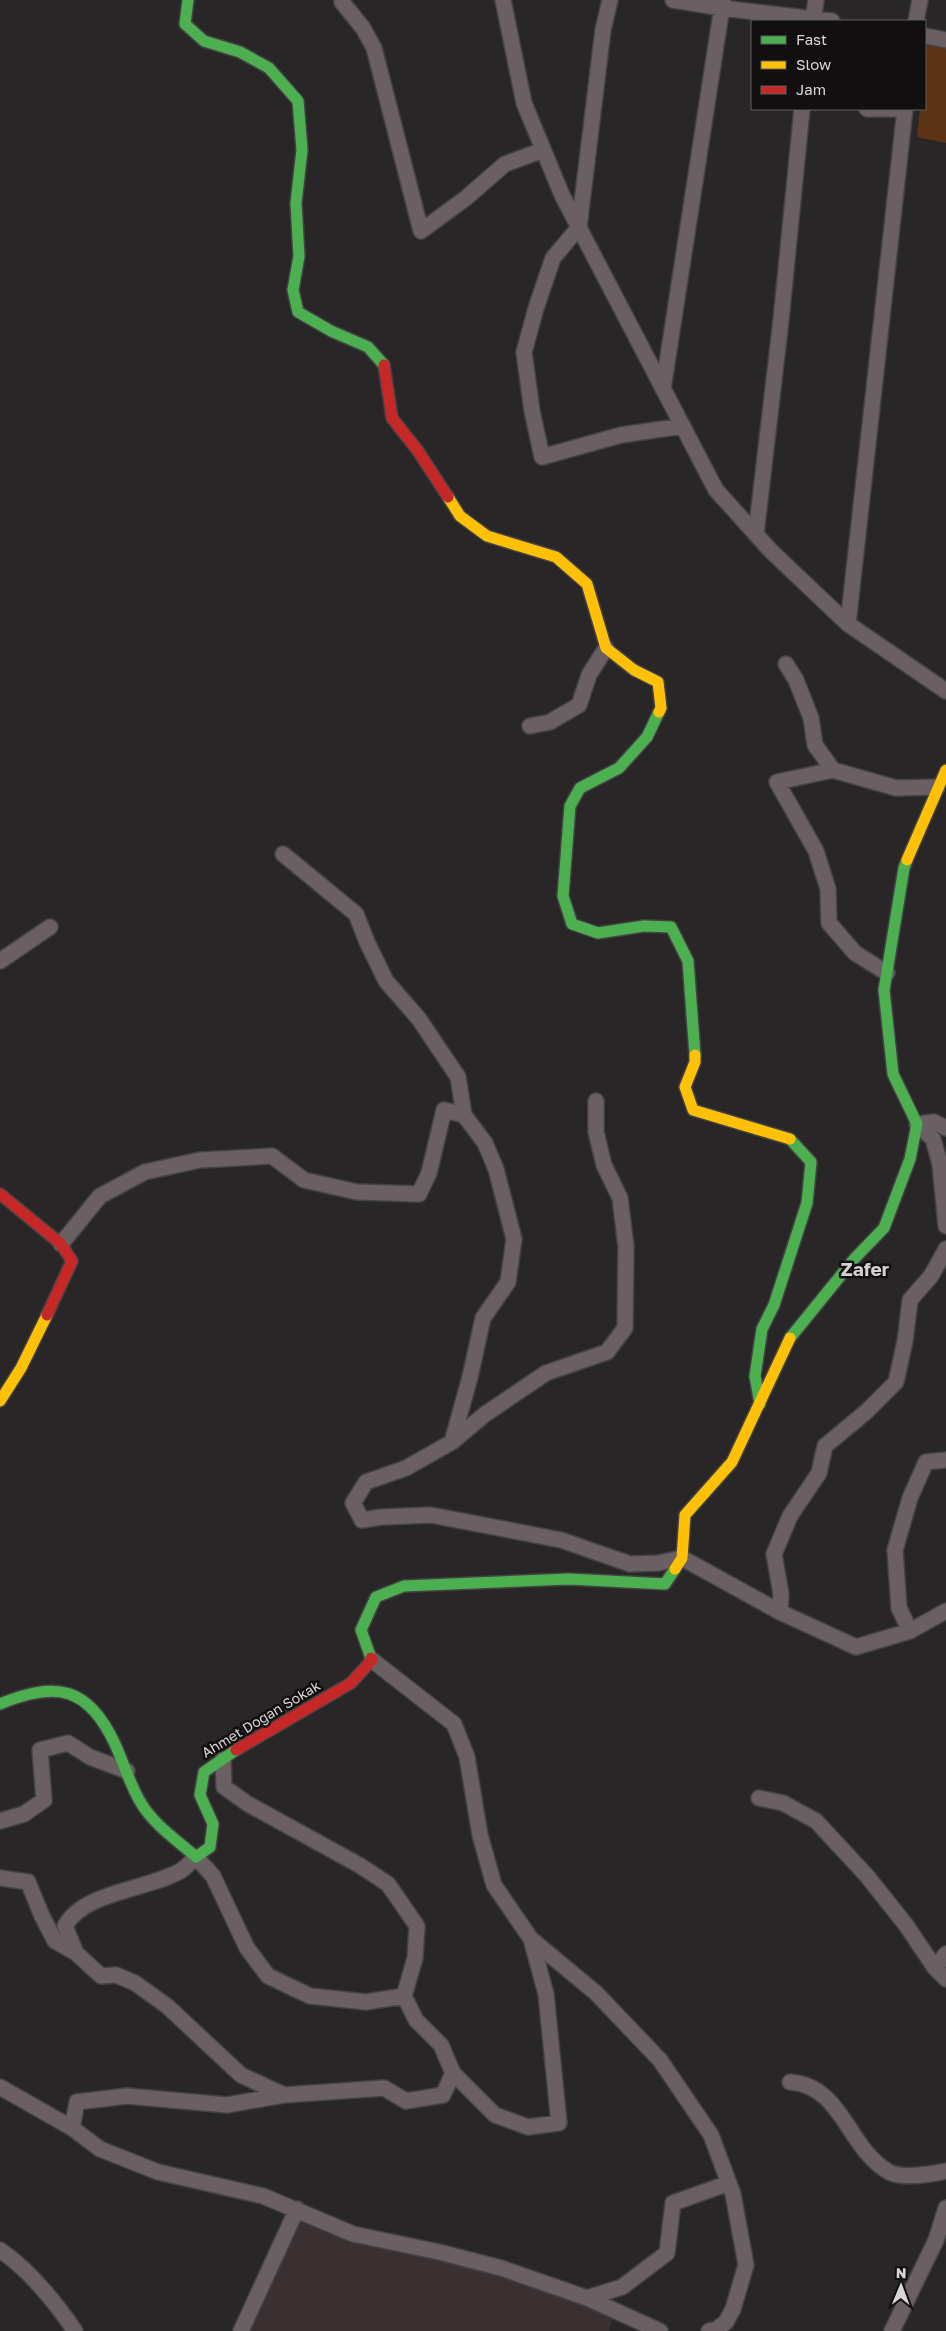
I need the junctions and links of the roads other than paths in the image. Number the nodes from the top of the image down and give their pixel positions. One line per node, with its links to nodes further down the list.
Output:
1 (188, 0): 21 (street)
2 (342, 0): 15 (street)
3 (503, 0): 15 (street)
4 (610, 0): 16 (street)
5 (673, 0): 8 (street)
6 (816, 0): 9 (street)
7 (920, 0): 10 (street)
8 (722, 4): 9 (street); 17 (street)
9 (813, 20)
10 (916, 20)
11 (926, 36): 12 (street)
12 (946, 40)
13 (802, 110): 19 (street)
14 (905, 110): 20 (street)
15 (544, 150): 16 (street)
16 (579, 227): 17 (street); 18 (street)
17 (663, 389): 18 (street)
18 (683, 426): 19 (street)
19 (756, 534): 20 (street)
20 (848, 624): 23 (street)
21 (606, 648): 24 (street); 41 (street)
22 (786, 664): 25 (street)
23 (946, 691)
24 (530, 726)
25 (833, 770): 27 (street); 31 (street)
26 (946, 770): 27 (street)
27 (938, 787): 31 (street)
28 (283, 854): 33 (street)
29 (50, 927): 30 (street)
30 (0, 961)
31 (887, 973): 34 (street)
32 (596, 1101): 42 (street)
33 (464, 1115): 38 (street); 42 (street)
34 (917, 1124): 35 (street); 37 (street); 41 (street)
35 (946, 1128)
36 (0, 1194): 38 (street)
37 (946, 1226)
38 (62, 1244): 40 (street)
39 (946, 1249): 46 (street)
40 (0, 1401)
41 (760, 1404): 44 (street)
42 (452, 1442): 44 (street)
43 (946, 1460): 47 (street)
44 (682, 1558): 46 (street); 48 (street)
45 (946, 1611): 47 (street)
46 (780, 1612): 47 (street)
47 (910, 1631)
48 (372, 1660): 50 (street, Ahmet Doğan Sokak); 56 (street)
49 (0, 1704): 51 (street)
50 (223, 1759): 54 (street, Ahmet Doğan Sokak); 60 (street)
51 (127, 1771): 53 (street); 54 (street)
52 (759, 1798): 59 (street)
53 (0, 1820)
54 (196, 1857): 57 (street); 60 (street)
55 (0, 1878): 57 (street)
56 (531, 1940): 61 (street); 67 (street)
57 (76, 1953): 64 (street)
58 (946, 1954): 59 (street)
59 (941, 1974)
60 (404, 1996): 61 (street)
61 (453, 2073): 64 (street)
62 (790, 2082): 66 (street)
63 (0, 2087): 65 (street)
64 (284, 2095): 65 (street)
65 (72, 2128): 69 (street)
66 (946, 2171)
67 (729, 2183): 71 (street); 72 (street)
68 (946, 2208): 77 (street)
69 (297, 2209): 71 (street); 74 (street)
70 (0, 2250): 73 (street)
71 (587, 2298): 75 (street)
72 (726, 2326): 76 (street)
73 (75, 2331)
74 (241, 2331)
75 (660, 2331)
76 (709, 2331)
77 (892, 2331)

